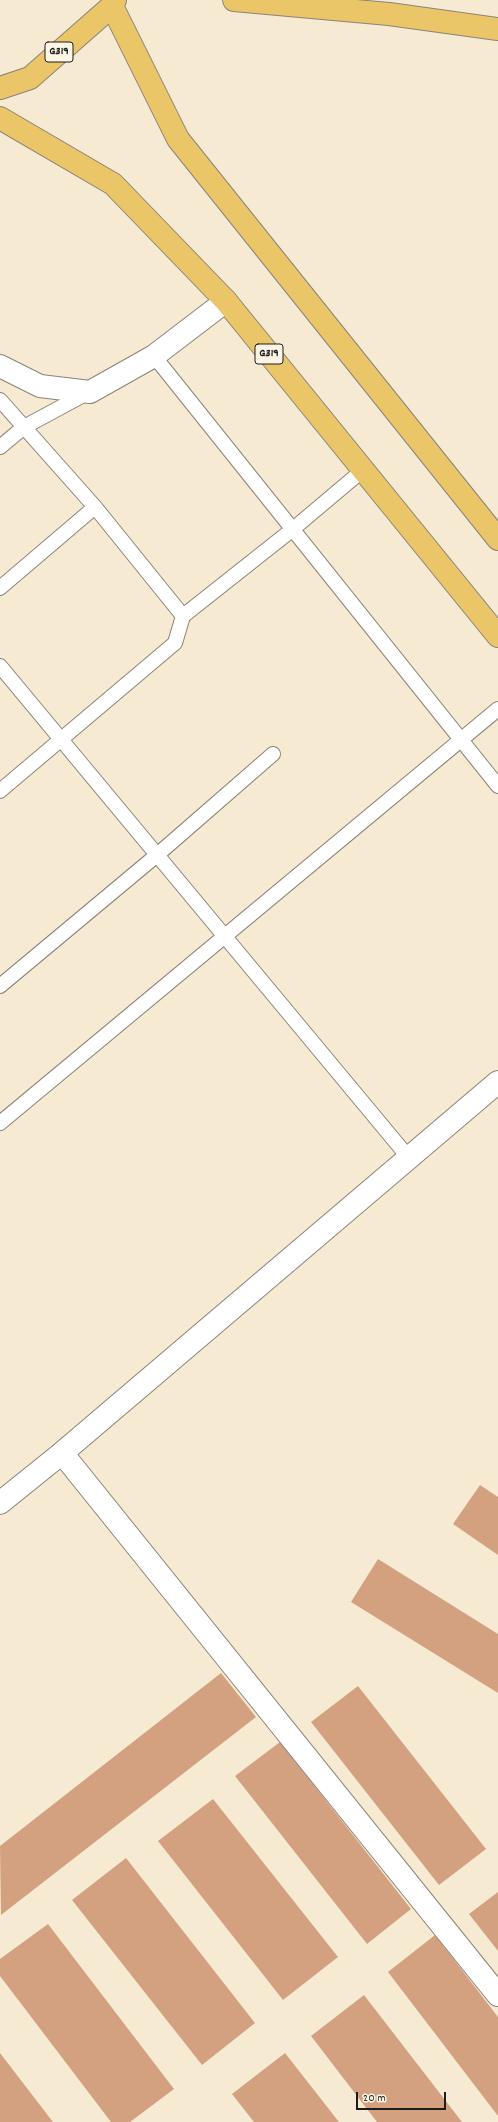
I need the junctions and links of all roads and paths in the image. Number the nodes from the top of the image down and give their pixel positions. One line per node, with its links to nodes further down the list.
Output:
1 (234, 0): 3 (main road)
2 (114, 3): 4 (main road, G319); 16 (main road, G319)
3 (498, 29)
4 (0, 88)
5 (0, 118): 6 (main road, G319)
6 (226, 301): 7 (street); 13 (main road, G319)
7 (154, 356): 9 (street); 15 (lane)
8 (0, 366): 9 (street)
9 (90, 392): 11 (lane)
10 (0, 400): 11 (lane)
11 (24, 427): 12 (lane); 14 (lane)
12 (0, 447)
13 (363, 470): 15 (lane); 19 (main road, G319)
14 (95, 507): 17 (lane); 18 (lane)
15 (293, 529): 18 (lane); 23 (lane)
16 (498, 539)
17 (0, 588)
18 (183, 616): 22 (lane)
19 (498, 636)
20 (0, 666): 22 (lane)
21 (498, 709): 23 (lane)
22 (61, 740): 26 (lane); 27 (lane)
23 (461, 740): 25 (lane); 28 (lane)
24 (273, 754): 27 (lane)
25 (498, 786)
26 (0, 791)
27 (157, 856): 28 (lane); 29 (lane)
28 (225, 937): 31 (lane); 32 (lane)
29 (0, 986)
30 (498, 1082): 32 (street)
31 (0, 1123)
32 (409, 1158): 33 (street)
33 (62, 1453): 34 (street); 35 (street)
34 (0, 1503)
35 (498, 1995)

